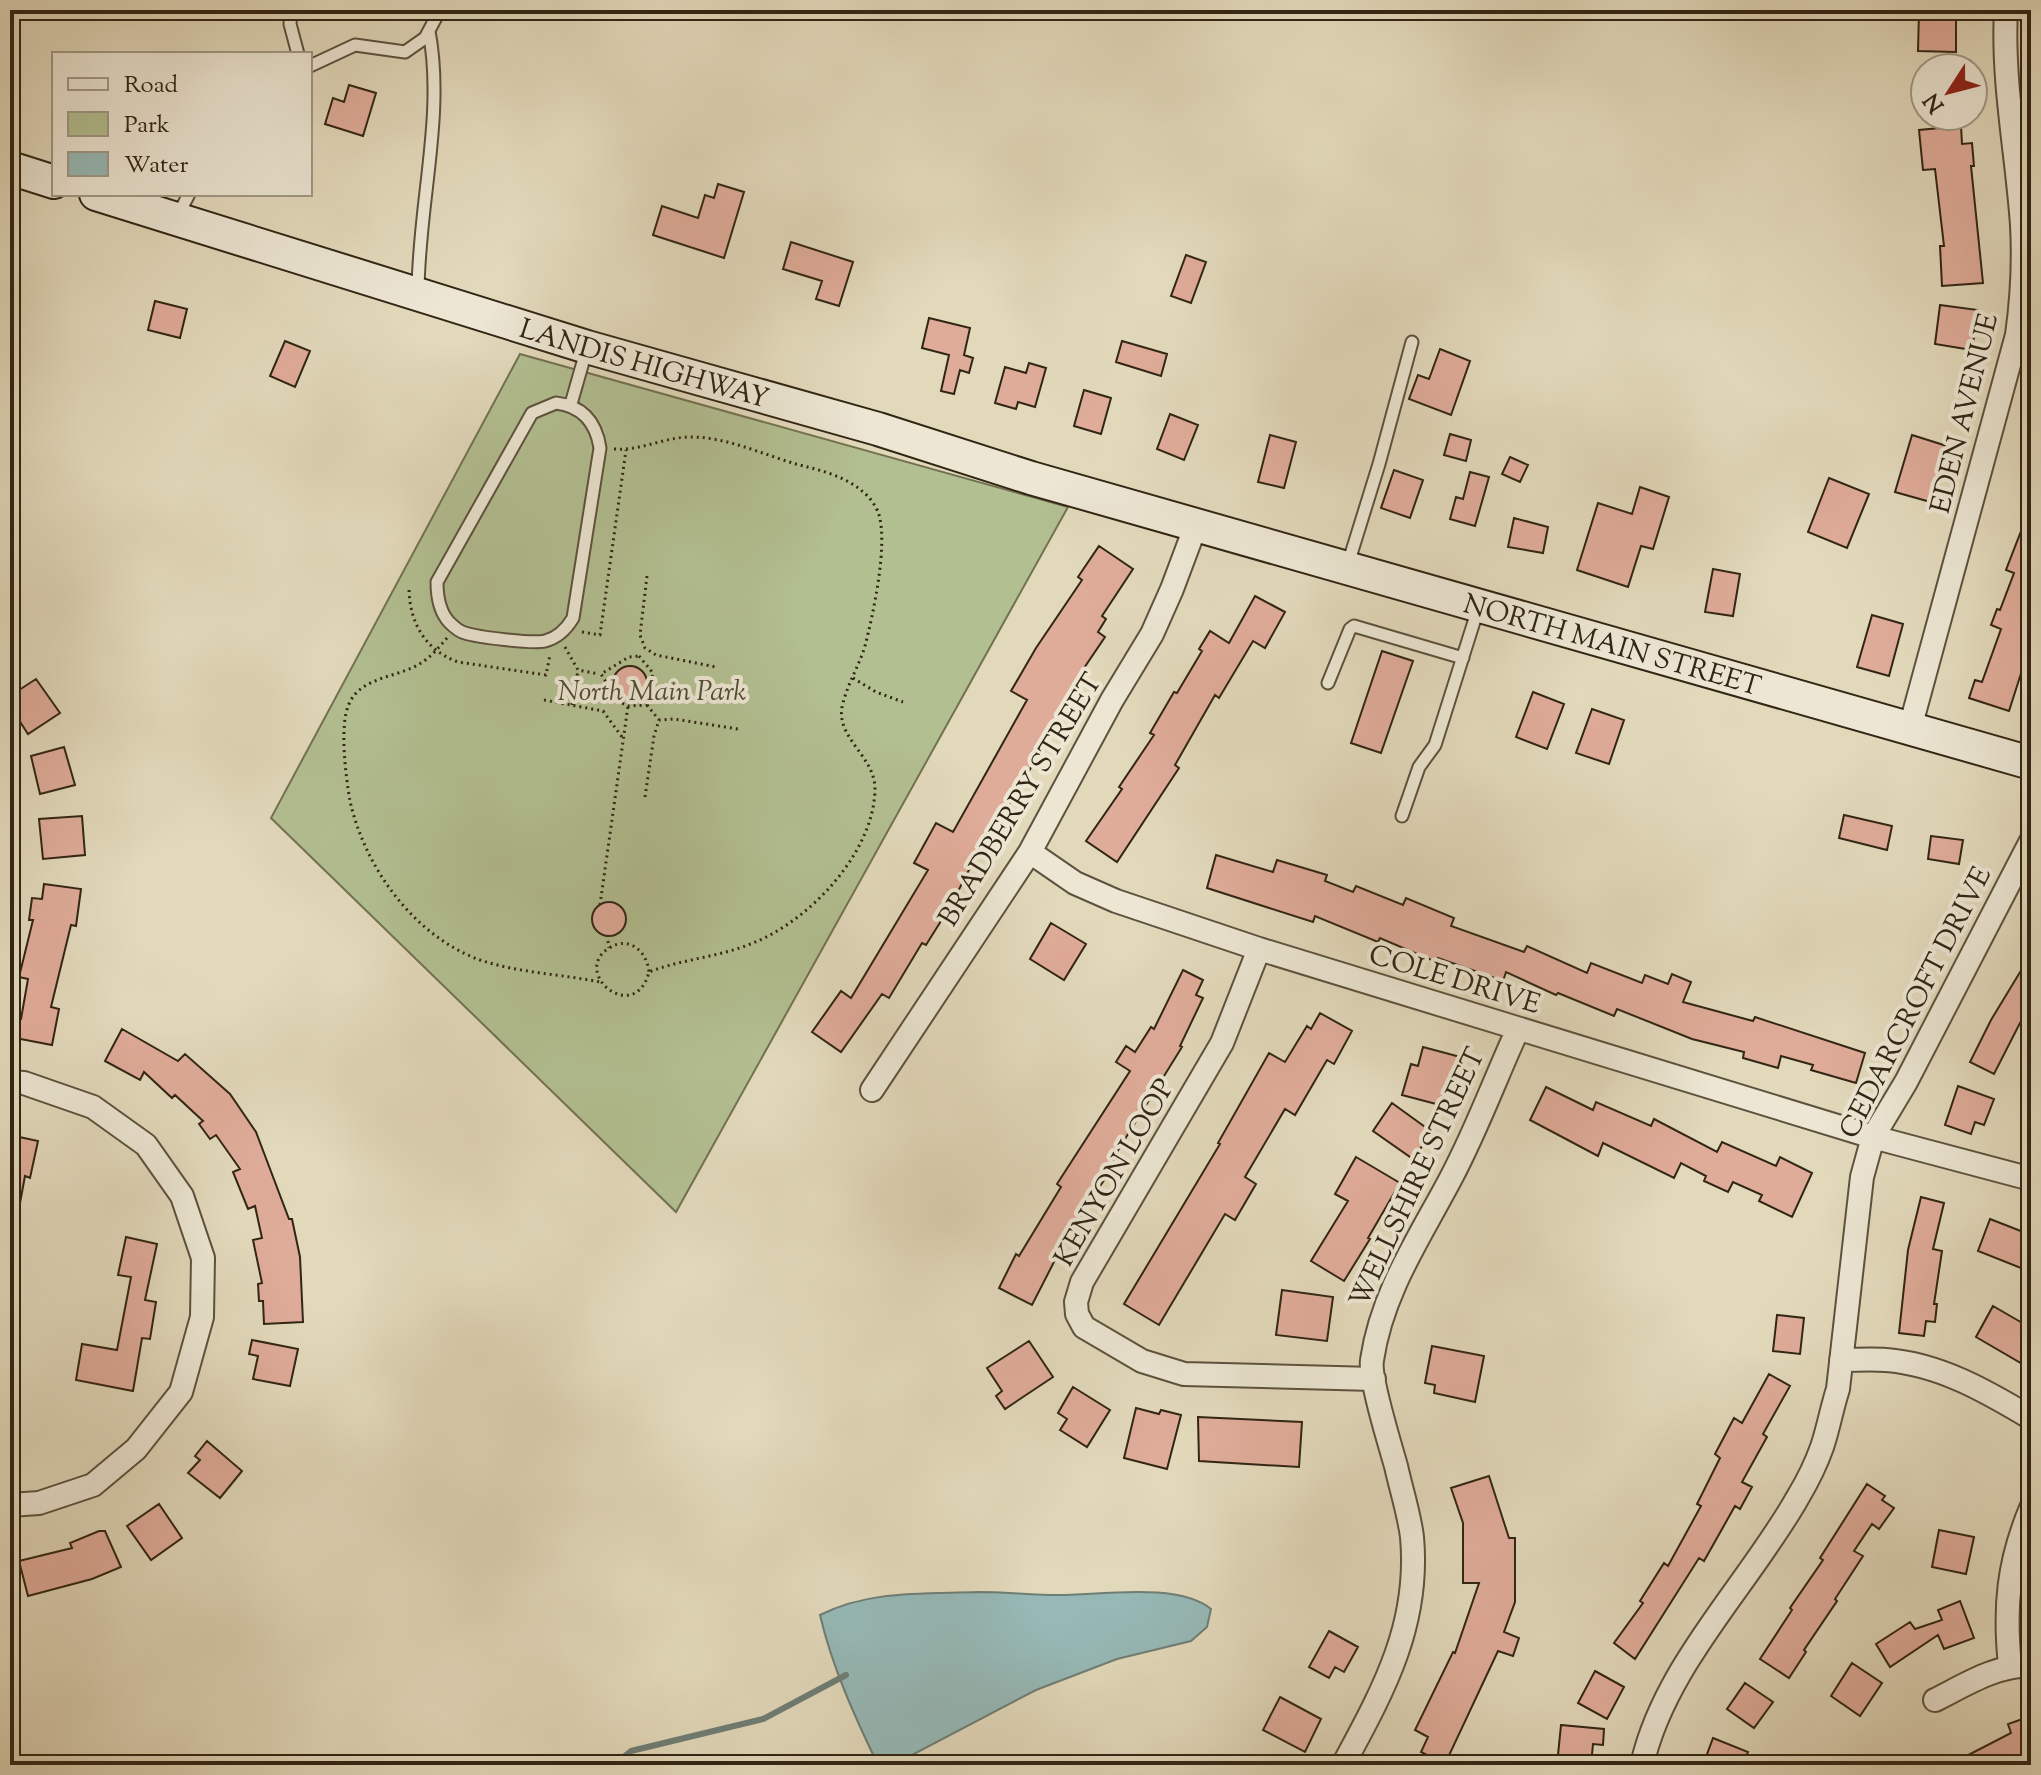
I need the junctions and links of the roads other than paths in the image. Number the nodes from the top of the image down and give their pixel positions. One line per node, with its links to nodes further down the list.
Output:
1 (291, 10): 5 (lane)
2 (440, 10): 4 (lane)
3 (2006, 10): 20 (street, EDEN AVENUE)
4 (429, 31): 6 (lane); 11 (lane)
5 (297, 52)
6 (312, 65)
7 (10, 168): 8 (main road)
8 (52, 181)
9 (110, 196): 10 (main road, LANDIS HIGHWAY)
10 (183, 206): 11 (main road, LANDIS HIGHWAY)
11 (418, 293): 13 (main road, LANDIS HIGHWAY)
12 (1412, 342): 16 (lane)
13 (587, 347): 14 (lane); 15 (main road, LANDIS HIGHWAY)
14 (571, 404): 14 (lane)
15 (1196, 525): 16 (main road, NORTH MAIN STREET); 24 (street, BRADBERRY STREET)
16 (1347, 568): 17 (main road, NORTH MAIN STREET)
17 (1479, 605): 18 (lane); 20 (main road, NORTH MAIN STREET)
18 (1463, 658): 19 (lane); 22 (lane)
19 (1328, 683)
20 (1910, 728): 21 (main road, NORTH MAIN STREET)
21 (2031, 763)
22 (1402, 816)
23 (2031, 841): 29 (street, CEDARCROFT DRIVE)
24 (1030, 852): 25 (street, COLE DRIVE); 28 (street, BRADBERRY STREET)
25 (1259, 949): 26 (street, COLE DRIVE); 32 (street, KENYON LOOP)
26 (1518, 1029): 29 (street, COLE DRIVE); 32 (street, WELLSHIRE STREET)
27 (10, 1082): 34 (street)
28 (872, 1090)
29 (1873, 1137): 30 (street, COLE DRIVE); 31 (street, CEDARCROFT DRIVE)
30 (2031, 1179)
31 (1841, 1360): 33 (street); 39 (street, CEDARCROFT DRIVE)
32 (1374, 1379): 38 (street, WELLSHIRE STREET)
33 (2031, 1418)
34 (10, 1505)
35 (2031, 1508): 36 (street)
36 (2021, 1666): 37 (street)
37 (1935, 1700)
38 (1343, 1765)
39 (1642, 1765)

